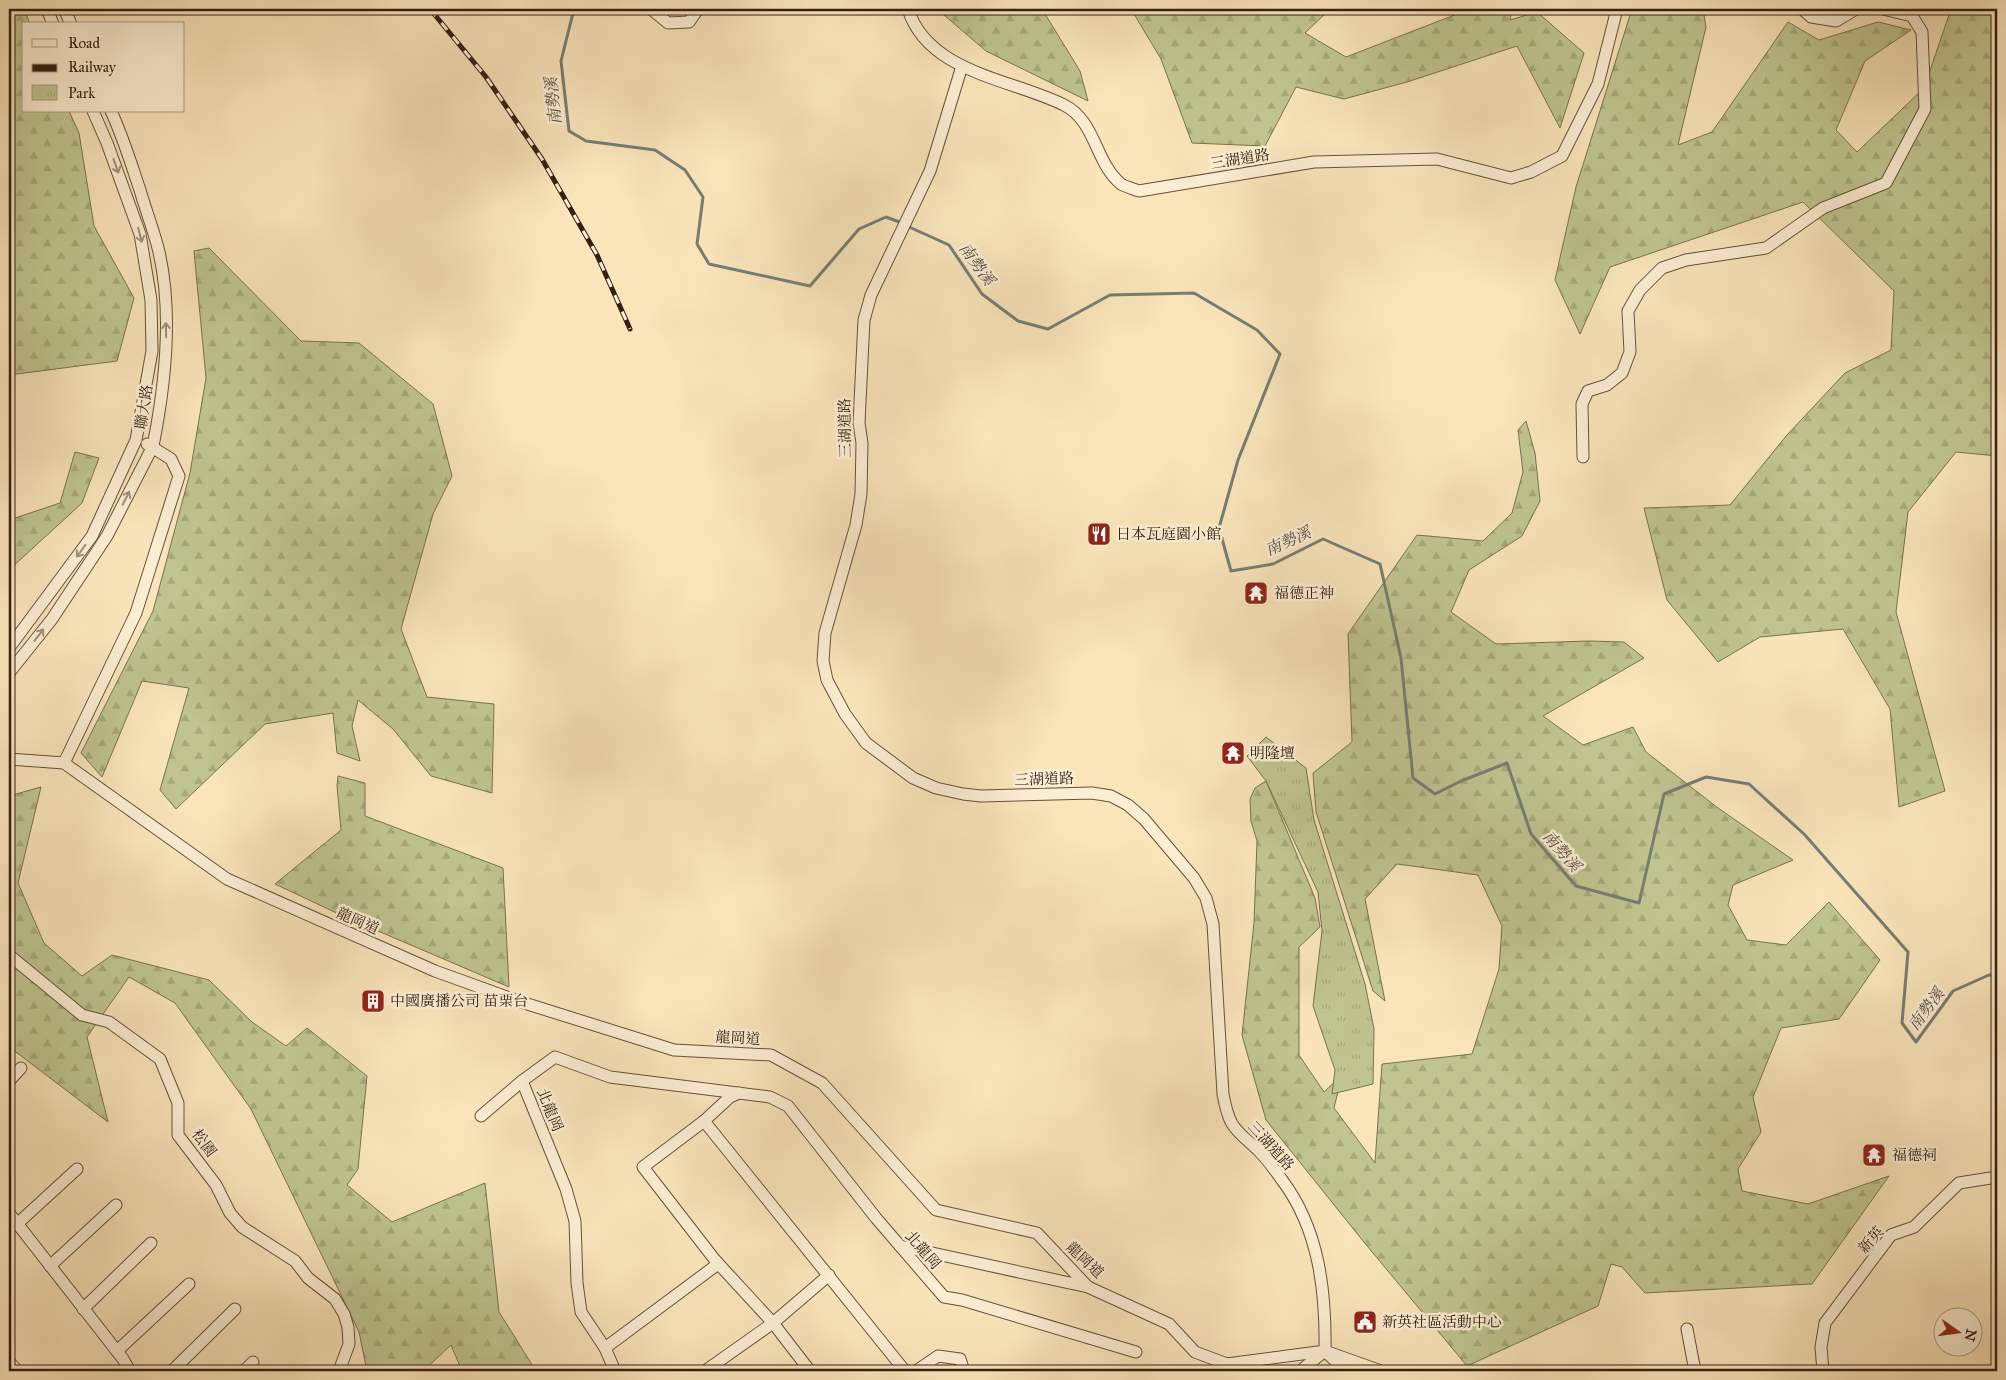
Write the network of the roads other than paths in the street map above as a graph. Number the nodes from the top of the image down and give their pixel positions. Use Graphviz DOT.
graph roads {
  1 [pos="47,9"];
  2 [pos="64,9"];
  3 [pos="651,9"];
  4 [pos="698,9"];
  5 [pos="908,9"];
  6 [pos="1617,9"];
  7 [pos="1802,9"];
  8 [pos="1856,9"];
  9 [pos="1883,9"];
  10 [pos="53,22"];
  11 [pos="70,22"];
  12 [pos="962,66"];
  13 [pos="93,112"];
  14 [pos="111,112"];
  15 [pos="124,138"];
  16 [pos="107,143"];
  17 [pos="136,440"];
  18 [pos="152,446"];
  19 [pos="1583,457"];
  20 [pos="9,648"];
  21 [pos="9,673"];
  22 [pos="9,759"];
  23 [pos="64,763"];
  24 [pos="9,954"];
  25 [pos="21,1068"];
  26 [pos="9,1081"];
  27 [pos="522,1081"];
  28 [pos="739,1093"];
  29 [pos="481,1116"];
  30 [pos="704,1121"];
  31 [pos="77,1169"];
  32 [pos="1997,1177"];
  33 [pos="116,1205"];
  34 [pos="9,1213"];
  35 [pos="17,1224"];
  36 [pos="151,1243"];
  37 [pos="900,1246"];
  38 [pos="718,1264"];
  39 [pos="50,1266"];
  40 [pos="829,1275"];
  41 [pos="189,1284"];
  42 [pos="1088,1287"];
  43 [pos="83,1309"];
  44 [pos="235,1309"];
  45 [pos="773,1323"];
  46 [pos="1687,1329"];
  47 [pos="605,1348"];
  48 [pos="117,1351"];
  49 [pos="1325,1351"];
  50 [pos="1136,1352"];
  51 [pos="9,1362"];
  52 [pos="253,1362"];
  53 [pos="18,1371"];
  54 [pos="130,1371"];
  55 [pos="172,1371"];
  56 [pos="244,1371"];
  57 [pos="339,1371"];
  58 [pos="616,1371"];
  59 [pos="705,1371"];
  60 [pos="810,1371"];
  61 [pos="905,1371"];
  62 [pos="916,1371"];
  63 [pos="964,1371"];
  64 [pos="1300,1371"];
  65 [pos="1346,1371"];
  66 [pos="1381,1371"];
  67 [pos="1695,1371"];
  68 [pos="1823,1371"];
  1 -- 10 [label="street"];
  2 -- 11 [label="street"];
  3 -- 4 [label="street"];
  5 -- 12 [label="street, 三湖道路"];
  6 -- 12 [label="street, 三湖道路"];
  7 -- 8 [label="street"];
  9 -- 19 [label="street"];
  12 -- 49 [label="street, 三湖道路"];
  13 -- 16 [label="street, 聯大路"];
  14 -- 15 [label="street, 聯大路"];
  15 -- 16 [label="street"];
  18 -- 15 [label="street, 聯大路, one-way"];
  16 -- 17 [label="street, 聯大路, one-way"];
  17 -- 18 [label="street"];
  17 -- 20 [label="street, 聯大路, one-way"];
  21 -- 18 [label="street, 聯大路, one-way"];
  18 -- 23 [label="street"];
  22 -- 23 [label="street"];
  23 -- 42 [label="street, 龍岡道"];
  24 -- 57 [label="street, 松園"];
  25 -- 26 [label="street"];
  27 -- 28 [label="street, 北龍岡"];
  27 -- 29 [label="street, 北龍岡"];
  27 -- 47 [label="street, 北龍岡"];
  28 -- 30 [label="street"];
  28 -- 37 [label="street, 北龍岡"];
  30 -- 38 [label="street"];
  30 -- 40 [label="street"];
  31 -- 35 [label="street"];
  32 -- 68 [label="street, 新英"];
  33 -- 39 [label="street"];
  34 -- 35 [label="street"];
  35 -- 39 [label="street"];
  36 -- 43 [label="street"];
  37 -- 42 [label="street"];
  37 -- 50 [label="street, 北龍岡"];
  38 -- 45 [label="street"];
  38 -- 47 [label="street"];
  39 -- 43 [label="street"];
  40 -- 45 [label="street"];
  40 -- 61 [label="street"];
  41 -- 48 [label="street"];
  42 -- 49 [label="street, 龍岡道"];
  43 -- 48 [label="street"];
  44 -- 55 [label="street"];
  45 -- 59 [label="street"];
  45 -- 60 [label="street"];
  46 -- 67 [label="street"];
  47 -- 58 [label="street, 北龍岡"];
  48 -- 54 [label="street"];
  49 -- 64 [label="street"];
  49 -- 65 [label="street"];
  49 -- 66 [label="street, 龍岡道"];
  51 -- 53 [label="street"];
  52 -- 56 [label="street"];
  62 -- 63 [label="street"];
}
